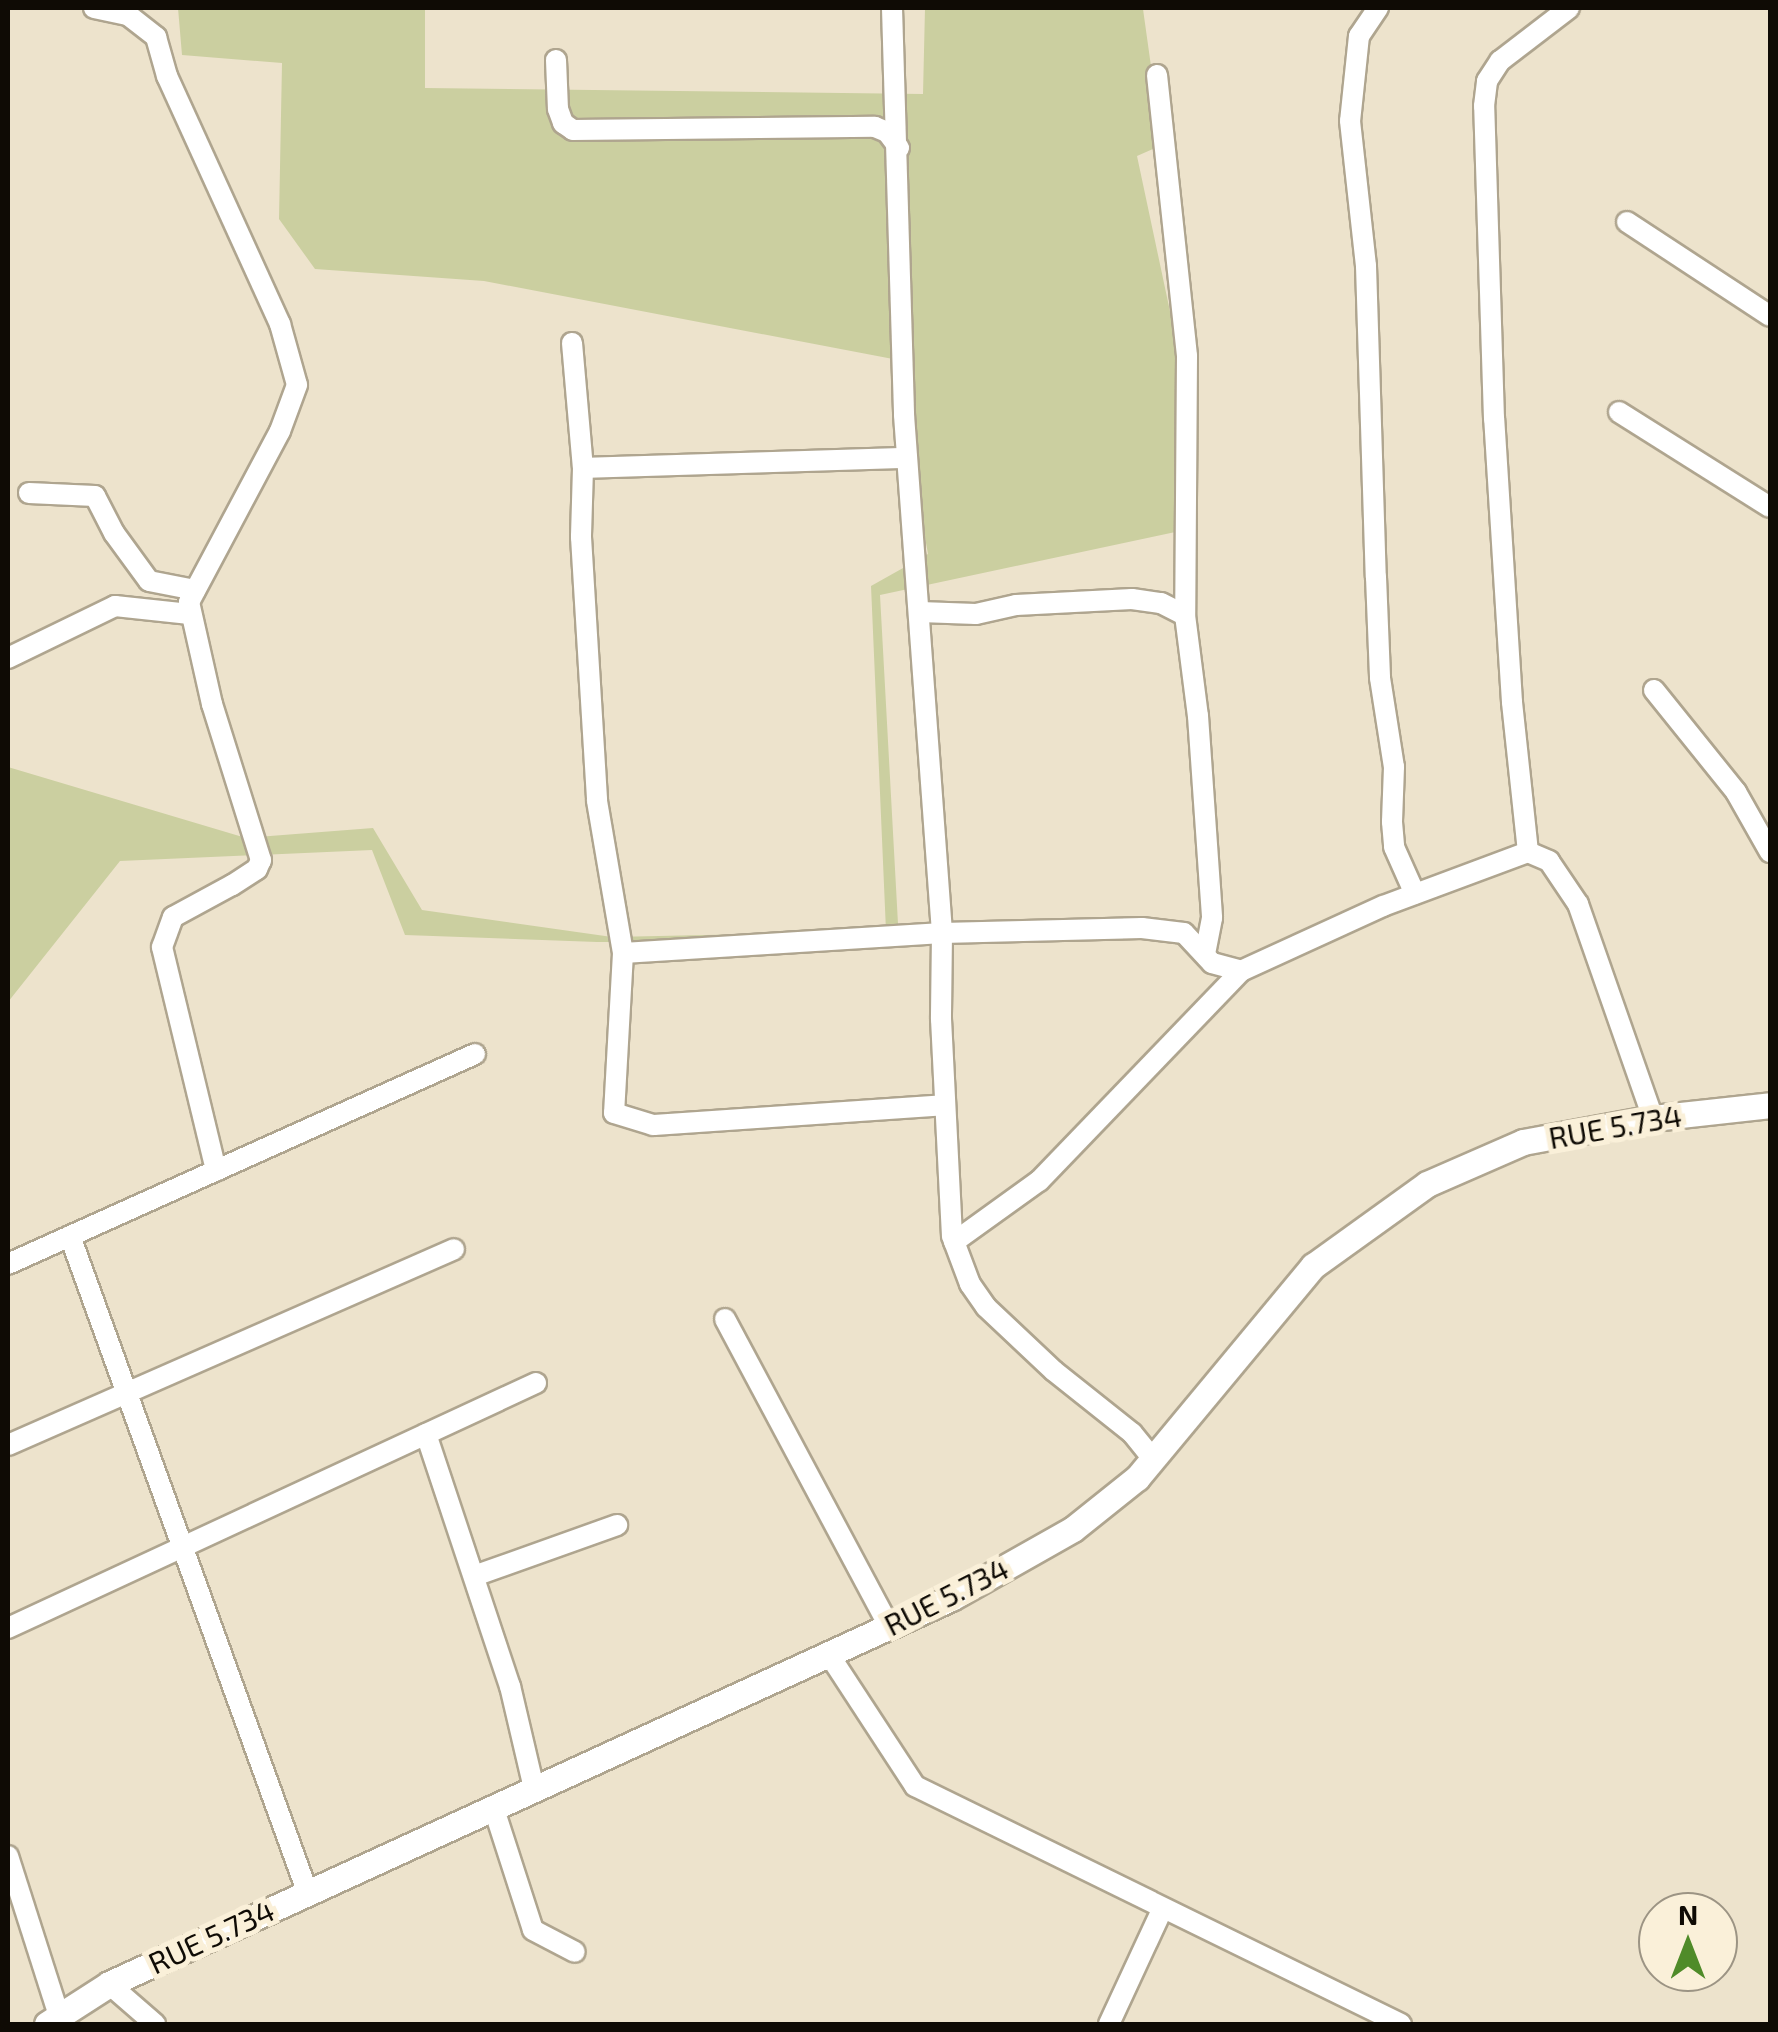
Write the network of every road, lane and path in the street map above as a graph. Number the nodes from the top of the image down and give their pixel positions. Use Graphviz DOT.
graph roads {
  1 [pos="94,8"];
  2 [pos="892,8"];
  3 [pos="1378,8"];
  4 [pos="1569,8"];
  5 [pos="556,60"];
  6 [pos="1157,75"];
  7 [pos="900,148"];
  8 [pos="1627,222"];
  9 [pos="1770,316"];
  10 [pos="572,342"];
  11 [pos="1618,412"];
  12 [pos="907,458"];
  13 [pos="583,468"];
  14 [pos="29,493"];
  15 [pos="1770,507"];
  16 [pos="195,590"];
  17 [pos="920,612"];
  18 [pos="190,614"];
  19 [pos="1185,614"];
  20 [pos="8,658"];
  21 [pos="1654,690"];
  22 [pos="1528,852"];
  23 [pos="1770,852"];
  24 [pos="1415,894"];
  25 [pos="942,933"];
  26 [pos="1205,953"];
  27 [pos="622,954"];
  28 [pos="1241,970"];
  29 [pos="475,1054"];
  30 [pos="944,1105"];
  31 [pos="1770,1105"];
  32 [pos="1653,1118"];
  33 [pos="216,1171"];
  34 [pos="70,1236"];
  35 [pos="954,1242"];
  36 [pos="454,1249"];
  37 [pos="8,1264"];
  38 [pos="725,1319"];
  39 [pos="536,1383"];
  40 [pos="129,1392"];
  41 [pos="426,1434"];
  42 [pos="8,1445"];
  43 [pos="1153,1459"];
  44 [pos="616,1525"];
  45 [pos="184,1546"];
  46 [pos="474,1576"];
  47 [pos="889,1626"];
  48 [pos="8,1628"];
  49 [pos="828,1654"];
  50 [pos="534,1788"];
  51 [pos="493,1806"];
  52 [pos="8,1856"];
  53 [pos="307,1891"];
  54 [pos="1162,1910"];
  55 [pos="575,1952"];
  56 [pos="109,1984"];
  57 [pos="53,2020"];
  58 [pos="156,2024"];
  59 [pos="1108,2024"];
  60 [pos="1400,2024"];
  1 -- 16 [label="street"];
  2 -- 7 [label="street"];
  3 -- 24 [label="street"];
  4 -- 22 [label="street"];
  5 -- 7 [label="street"];
  6 -- 19 [label="street"];
  7 -- 12 [label="street"];
  8 -- 9 [label="street"];
  10 -- 13 [label="street"];
  11 -- 15 [label="street"];
  12 -- 13 [label="street"];
  12 -- 17 [label="street"];
  13 -- 27 [label="street"];
  14 -- 16 [label="street"];
  16 -- 18 [label="street"];
  17 -- 19 [label="street"];
  17 -- 25 [label="street"];
  18 -- 20 [label="street"];
  18 -- 33 [label="street"];
  19 -- 26 [label="street"];
  21 -- 23 [label="street"];
  22 -- 24 [label="street"];
  22 -- 32 [label="street"];
  24 -- 28 [label="street"];
  25 -- 26 [label="street"];
  25 -- 27 [label="street"];
  25 -- 30 [label="street"];
  26 -- 28 [label="street"];
  27 -- 30 [label="street"];
  28 -- 35 [label="street"];
  29 -- 33 [label="street"];
  30 -- 35 [label="street"];
  31 -- 32 [label="street, RUE 5.734"];
  32 -- 43 [label="street, RUE 5.734"];
  33 -- 34 [label="street"];
  34 -- 37 [label="street"];
  34 -- 40 [label="street"];
  35 -- 43 [label="street"];
  36 -- 40 [label="street"];
  38 -- 47 [label="street"];
  39 -- 41 [label="street"];
  40 -- 42 [label="street"];
  40 -- 45 [label="street"];
  41 -- 45 [label="street"];
  41 -- 46 [label="street"];
  43 -- 47 [label="street, RUE 5.734"];
  44 -- 46 [label="street"];
  45 -- 48 [label="street"];
  45 -- 53 [label="street"];
  46 -- 50 [label="street"];
  47 -- 49 [label="street, RUE 5.734"];
  49 -- 50 [label="street, RUE 5.734"];
  49 -- 54 [label="street"];
  50 -- 51 [label="street, RUE 5.734"];
  51 -- 53 [label="street, RUE 5.734"];
  51 -- 55 [label="street"];
  52 -- 57 [label="street"];
  53 -- 56 [label="street, RUE 5.734"];
  54 -- 59 [label="street"];
  54 -- 60 [label="street"];
  56 -- 57 [label="street, RUE 5.734"];
  56 -- 58 [label="street"];
}
